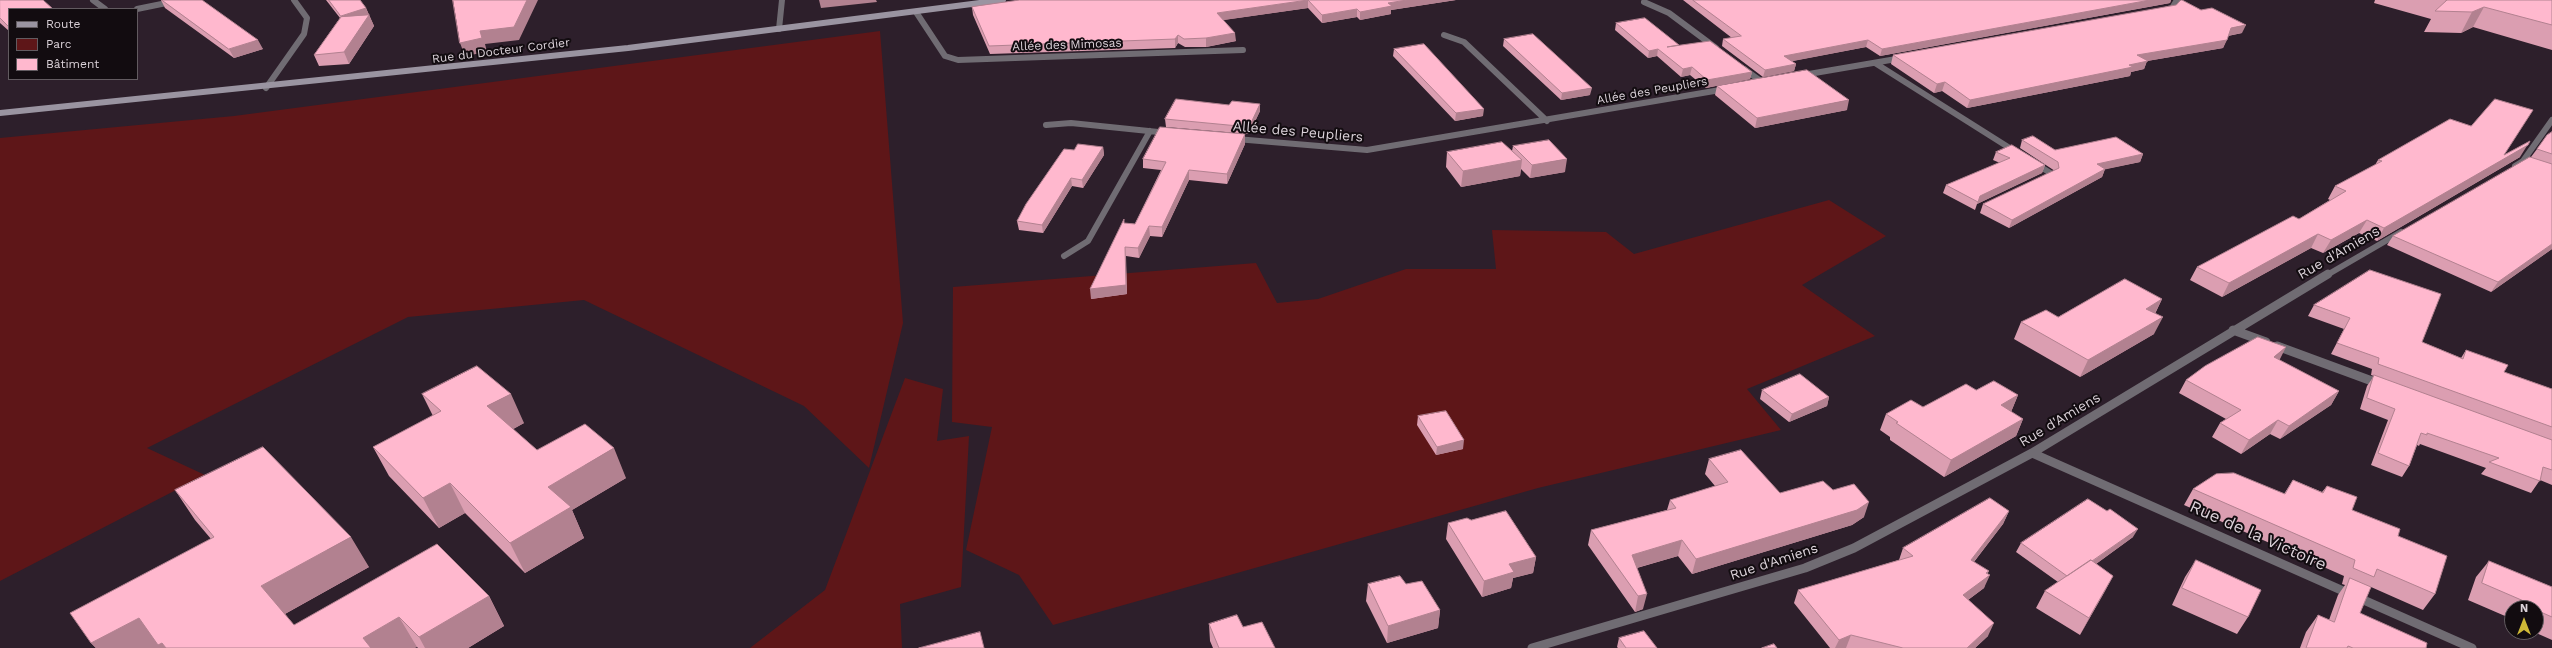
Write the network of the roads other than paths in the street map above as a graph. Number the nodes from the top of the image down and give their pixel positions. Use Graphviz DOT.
graph roads {
  1 [pos="93,0"];
  2 [pos="181,0"];
  3 [pos="294,0"];
  4 [pos="782,0"];
  5 [pos="1003,0"];
  6 [pos="2177,0"];
  7 [pos="1644,2"];
  8 [pos="104,8"];
  9 [pos="138,9"];
  10 [pos="2157,11"];
  11 [pos="916,12"];
  12 [pos="779,29"];
  13 [pos="1444,35"];
  14 [pos="1243,50"];
  15 [pos="1725,55"];
  16 [pos="1906,57"];
  17 [pos="1875,63"];
  18 [pos="1738,64"];
  19 [pos="1792,77"];
  20 [pos="1770,81"];
  21 [pos="1762,82"];
  22 [pos="1754,84"];
  23 [pos="266,88"];
  24 [pos="1731,88"];
  25 [pos="0,113"];
  26 [pos="2552,120"];
  27 [pos="1547,121"];
  28 [pos="1046,125"];
  29 [pos="1150,131"];
  30 [pos="1174,133"];
  31 [pos="1229,138"];
  32 [pos="2026,158"];
  33 [pos="2032,162"];
  34 [pos="2509,169"];
  35 [pos="2038,181"];
  36 [pos="2412,226"];
  37 [pos="1064,256"];
  38 [pos="2233,330"];
  39 [pos="2389,388"];
  40 [pos="2032,453"];
  41 [pos="1532,648"];
  42 [pos="2472,648"];
  1 -- 8 [label="street"];
  2 -- 9 [label="street"];
  3 -- 23 [label="street"];
  4 -- 12 [label="street"];
  5 -- 11 [label="street, Rue du Docteur Cordier"];
  6 -- 10 [label="street"];
  7 -- 15 [label="street"];
  11 -- 12 [label="street, Rue du Docteur Cordier"];
  11 -- 14 [label="street, Allée des Mimosas"];
  12 -- 23 [label="street, Rue du Docteur Cordier"];
  13 -- 27 [label="street"];
  16 -- 17 [label="street"];
  17 -- 19 [label="street"];
  17 -- 32 [label="street"];
  18 -- 21 [label="street"];
  20 -- 21 [label="street"];
  21 -- 22 [label="street"];
  23 -- 25 [label="street, Rue du Docteur Cordier"];
  24 -- 27 [label="street, Allée des Peupliers"];
  26 -- 34 [label="street"];
  27 -- 31 [label="street, Allée des Peupliers"];
  28 -- 29 [label="street"];
  29 -- 30 [label="street"];
  29 -- 37 [label="street"];
  33 -- 35 [label="street"];
  36 -- 38 [label="street, Rue d'Amiens"];
  38 -- 39 [label="street"];
  38 -- 40 [label="street, Rue d'Amiens"];
  40 -- 41 [label="street, Rue d'Amiens"];
  40 -- 42 [label="street, Rue de la Victoire"];
}
